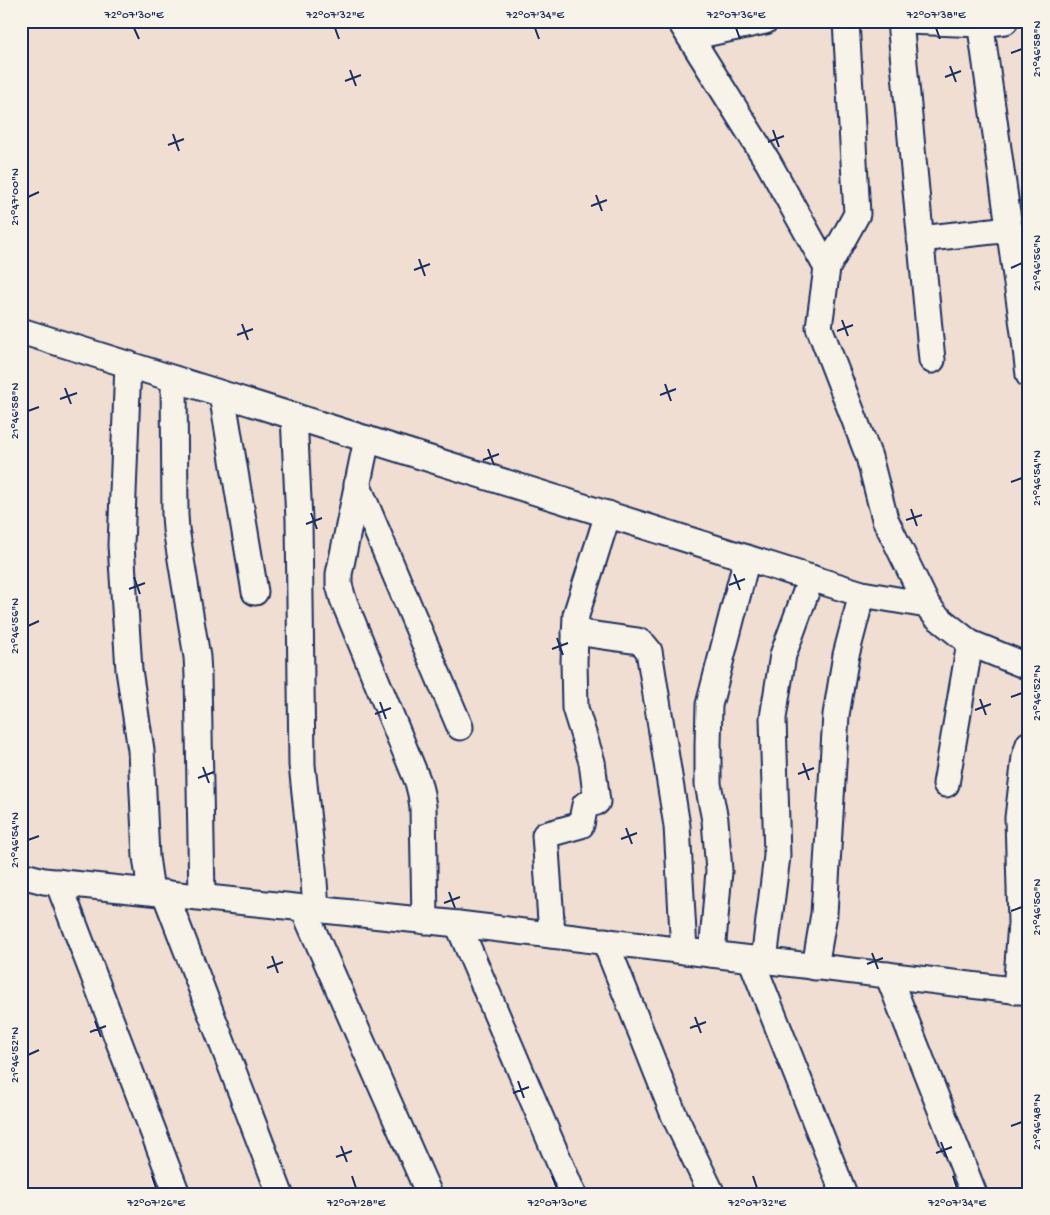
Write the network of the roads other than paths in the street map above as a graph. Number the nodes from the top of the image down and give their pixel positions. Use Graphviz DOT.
graph roads {
  1 [pos="765,21"];
  2 [pos="846,21"];
  3 [pos="900,21"];
  4 [pos="907,21"];
  5 [pos="1005,21"];
  6 [pos="981,23"];
  7 [pos="685,29"];
  8 [pos="1010,229"];
  9 [pos="920,239"];
  10 [pos="828,268"];
  11 [pos="21,331"];
  12 [pos="932,360"];
  13 [pos="128,364"];
  14 [pos="1029,375"];
  15 [pos="174,379"];
  16 [pos="222,394"];
  17 [pos="294,416"];
  18 [pos="367,439"];
  19 [pos="357,484"];
  20 [pos="608,514"];
  21 [pos="747,558"];
  22 [pos="811,578"];
  23 [pos="255,592"];
  24 [pos="862,594"];
  25 [pos="927,605"];
  26 [pos="575,632"];
  27 [pos="970,644"];
  28 [pos="1029,666"];
  29 [pos="460,727"];
  30 [pos="1029,744"];
  31 [pos="946,784"];
  32 [pos="21,875"];
  33 [pos="58,882"];
  34 [pos="158,892"];
  35 [pos="202,897"];
  36 [pos="310,909"];
  37 [pos="424,921"];
  38 [pos="458,924"];
  39 [pos="552,935"];
  40 [pos="605,941"];
  41 [pos="684,951"];
  42 [pos="712,954"];
  43 [pos="758,960"];
  44 [pos="815,967"];
  45 [pos="888,976"];
  46 [pos="1022,991"];
  47 [pos="706,1192"];
  48 [pos="177,1194"];
  49 [pos="280,1194"];
  50 [pos="429,1194"];
  51 [pos="573,1194"];
  52 [pos="844,1194"];
  53 [pos="974,1194"];
  1 -- 7 [label="street"];
  2 -- 10 [label="street"];
  3 -- 9 [label="street"];
  4 -- 6 [label="street"];
  5 -- 6 [label="street"];
  6 -- 8 [label="street"];
  7 -- 10 [label="street"];
  8 -- 9 [label="street"];
  8 -- 14 [label="street"];
  9 -- 12 [label="street"];
  10 -- 25 [label="street"];
  11 -- 13 [label="street"];
  13 -- 15 [label="street"];
  13 -- 34 [label="street"];
  15 -- 16 [label="street"];
  15 -- 35 [label="street"];
  16 -- 17 [label="street"];
  16 -- 23 [label="street"];
  17 -- 18 [label="street"];
  17 -- 36 [label="street"];
  18 -- 19 [label="street"];
  18 -- 20 [label="street"];
  19 -- 29 [label="street"];
  19 -- 37 [label="street"];
  20 -- 21 [label="street"];
  20 -- 26 [label="street"];
  21 -- 22 [label="street"];
  21 -- 42 [label="street"];
  22 -- 24 [label="street"];
  22 -- 43 [label="street"];
  24 -- 25 [label="street"];
  24 -- 44 [label="street"];
  25 -- 27 [label="street"];
  26 -- 39 [label="street"];
  26 -- 41 [label="street"];
  27 -- 28 [label="street"];
  27 -- 31 [label="street"];
  30 -- 46 [label="street"];
  32 -- 33 [label="street"];
  33 -- 34 [label="street"];
  33 -- 48 [label="street"];
  34 -- 35 [label="street"];
  34 -- 49 [label="street"];
  35 -- 36 [label="street"];
  36 -- 37 [label="street"];
  36 -- 50 [label="street"];
  37 -- 38 [label="street"];
  38 -- 39 [label="street"];
  38 -- 51 [label="street"];
  39 -- 40 [label="street"];
  40 -- 41 [label="street"];
  40 -- 47 [label="street"];
  41 -- 42 [label="street"];
  42 -- 43 [label="street"];
  43 -- 44 [label="street"];
  43 -- 52 [label="street"];
  44 -- 45 [label="street"];
  45 -- 46 [label="street"];
  45 -- 53 [label="street"];
}
